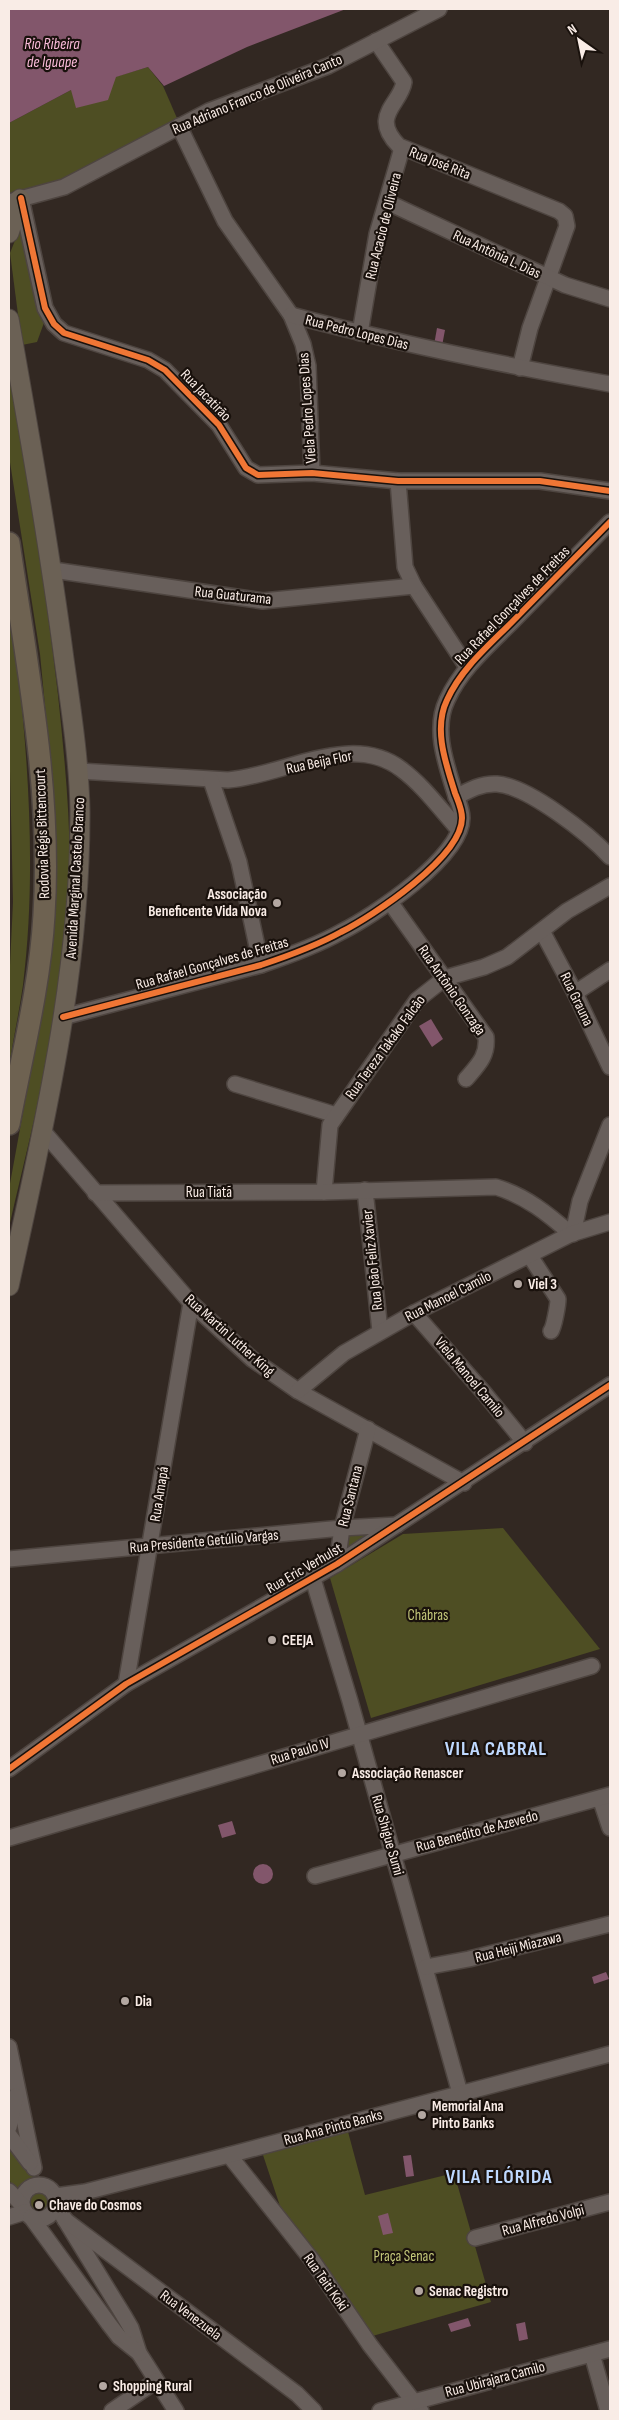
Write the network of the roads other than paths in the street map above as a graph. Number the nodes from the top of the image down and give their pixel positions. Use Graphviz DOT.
graph roads {
  1 [pos="439,9"];
  2 [pos="376,41"];
  3 [pos="179,126"];
  4 [pos="402,148"];
  5 [pos="17,200"];
  6 [pos="387,202"];
  7 [pos="9,233"];
  8 [pos="548,277"];
  9 [pos="610,299"];
  10 [pos="291,315"];
  11 [pos="9,319"];
  12 [pos="360,334"];
  13 [pos="520,368"];
  14 [pos="610,384"];
  15 [pos="312,473"];
  16 [pos="398,481"];
  17 [pos="610,491"];
  18 [pos="610,522"];
  19 [pos="9,543"];
  20 [pos="53,570"];
  21 [pos="414,586"];
  22 [pos="468,667"];
  23 [pos="79,772"];
  24 [pos="211,780"];
  25 [pos="456,797"];
  26 [pos="459,830"];
  27 [pos="610,857"];
  28 [pos="610,886"];
  29 [pos="390,902"];
  30 [pos="542,931"];
  31 [pos="261,965"];
  32 [pos="610,970"];
  33 [pos="445,978"];
  34 [pos="576,993"];
  35 [pos="63,1017"];
  36 [pos="610,1067"];
  37 [pos="466,1079"];
  38 [pos="235,1084"];
  39 [pos="336,1115"];
  40 [pos="9,1124"];
  41 [pos="610,1125"];
  42 [pos="42,1130"];
  43 [pos="365,1190"];
  44 [pos="324,1192"];
  45 [pos="95,1193"];
  46 [pos="610,1222"];
  47 [pos="572,1234"];
  48 [pos="530,1256"];
  49 [pos="9,1286"];
  50 [pos="191,1303"];
  51 [pos="414,1313"];
  52 [pos="380,1331"];
  53 [pos="551,1331"];
  54 [pos="610,1385"];
  55 [pos="298,1391"];
  56 [pos="368,1429"];
  57 [pos="525,1443"];
  58 [pos="464,1483"];
  59 [pos="399,1525"];
  60 [pos="342,1528"];
  61 [pos="151,1546"];
  62 [pos="9,1558"];
  63 [pos="337,1564"];
  64 [pos="313,1579"];
  65 [pos="592,1666"];
  66 [pos="126,1684"];
  67 [pos="359,1733"];
  68 [pos="9,1769"];
  69 [pos="605,1796"];
  70 [pos="610,1828"];
  71 [pos="9,1838"];
  72 [pos="393,1853"];
  73 [pos="315,1876"];
  74 [pos="610,1924"];
  75 [pos="426,1967"];
  76 [pos="9,2047"];
  77 [pos="610,2054"];
  78 [pos="460,2093"];
  79 [pos="14,2098"];
  80 [pos="9,2126"];
  81 [pos="9,2136"];
  82 [pos="229,2155"];
  83 [pos="34,2168"];
  84 [pos="9,2191"];
  85 [pos="52,2196"];
  86 [pos="610,2202"];
  87 [pos="26,2212"];
  88 [pos="9,2217"];
  89 [pos="66,2220"];
  90 [pos="475,2238"];
  91 [pos="610,2349"];
  92 [pos="138,2353"];
  93 [pos="592,2354"];
  94 [pos="156,2380"];
  95 [pos="417,2406"];
  96 [pos="112,2411"];
  97 [pos="176,2411"];
  98 [pos="314,2411"];
  99 [pos="380,2411"];
  100 [pos="608,2411"];
  1 -- 2 [label="street, Rua Adriano Franco de Oliveira Canto"];
  2 -- 3 [label="street, Rua Adriano Franco de Oliveira Canto"];
  2 -- 4 [label="street, Rua José Rita"];
  3 -- 5 [label="street, Rua Adriano Franco de Oliveira Canto"];
  3 -- 10 [label="street, Rua Pedro Lopes Dias"];
  4 -- 6 [label="street, Rua Acacio de Oliveira"];
  4 -- 8 [label="street, Rua José Rita"];
  5 -- 7 [label="main road"];
  5 -- 15 [label="street, Rua Jacatirão"];
  6 -- 8 [label="street, Rua Antônia L. Dias"];
  6 -- 12 [label="street, Rua Acacio de Oliveira"];
  8 -- 9 [label="street, Rua Antônia L. Dias"];
  8 -- 13 [label="street"];
  10 -- 12 [label="street, Rua Pedro Lopes Dias"];
  10 -- 15 [label="street, Viela Pedro Lopes Dias"];
  11 -- 20 [label="main road, Avenida Marginal Castelo Branco"];
  12 -- 13 [label="street, Rua Pedro Lopes Dias"];
  13 -- 14 [label="street, Rua Pedro Lopes Dias"];
  15 -- 16 [label="street, Rua Jacatirão"];
  16 -- 17 [label="street, Rua Jacatirão"];
  16 -- 21 [label="street"];
  18 -- 22 [label="street, Rua Rafael Gonçalves de Freitas"];
  19 -- 40 [label="highway, Rodovia Régis Bittencourt"];
  20 -- 21 [label="street, Rua Guaturama"];
  20 -- 23 [label="main road, Avenida Marginal Castelo Branco"];
  21 -- 22 [label="street"];
  22 -- 25 [label="street, Rua Rafael Gonçalves de Freitas"];
  23 -- 24 [label="street, Rua Beija Flor"];
  23 -- 35 [label="main road, Avenida Marginal Castelo Branco"];
  24 -- 26 [label="street, Rua Beija Flor"];
  24 -- 31 [label="street"];
  25 -- 26 [label="street, Rua Rafael Gonçalves de Freitas"];
  25 -- 27 [label="street"];
  26 -- 29 [label="street, Rua Rafael Gonçalves de Freitas"];
  28 -- 30 [label="street, Rua Tereza Takako Falcão"];
  29 -- 31 [label="street, Rua Rafael Gonçalves de Freitas"];
  29 -- 33 [label="street, Rua Antônio Gonzaga"];
  30 -- 33 [label="street, Rua Tereza Takako Falcão"];
  30 -- 34 [label="street, Rua Grauna"];
  31 -- 35 [label="street, Rua Rafael Gonçalves de Freitas"];
  32 -- 34 [label="street"];
  33 -- 37 [label="street, Rua Antônio Gonzaga"];
  33 -- 39 [label="street, Rua Tereza Takako Falcão"];
  34 -- 36 [label="street, Rua Grauna"];
  35 -- 42 [label="main road, Avenida Marginal Castelo Branco"];
  38 -- 39 [label="street"];
  39 -- 44 [label="street, Rua Tereza Takako Falcão"];
  41 -- 47 [label="street"];
  42 -- 45 [label="street, Rua Martin Luther King"];
  42 -- 49 [label="main road, Avenida Marginal Castelo Branco"];
  43 -- 44 [label="street, Rua Tiatã"];
  43 -- 47 [label="street"];
  43 -- 52 [label="street, Rua João Feliz Xavier"];
  44 -- 45 [label="street, Rua Tiatã"];
  45 -- 50 [label="street, Rua Martin Luther King"];
  46 -- 47 [label="street, Rua Manoel Camilo"];
  47 -- 48 [label="street, Rua Manoel Camilo"];
  48 -- 51 [label="street, Rua Manoel Camilo"];
  48 -- 53 [label="street"];
  50 -- 55 [label="street, Rua Martin Luther King"];
  50 -- 61 [label="street, Rua Amapá"];
  51 -- 52 [label="street, Rua Manoel Camilo"];
  51 -- 57 [label="street, Viela Manoel Camilo"];
  52 -- 55 [label="street, Rua Manoel Camilo"];
  54 -- 57 [label="street, Rua Eric Verhulst"];
  55 -- 56 [label="street, Rua Martin Luther King"];
  56 -- 58 [label="street, Rua Martin Luther King"];
  56 -- 60 [label="street, Rua Santana"];
  57 -- 58 [label="street, Rua Eric Verhulst"];
  58 -- 59 [label="street, Rua Eric Verhulst"];
  59 -- 60 [label="street, Rua Presidente Getúlio Vargas"];
  59 -- 63 [label="street, Rua Eric Verhulst"];
  60 -- 61 [label="street, Rua Presidente Getúlio Vargas"];
  60 -- 63 [label="street, Rua Santana"];
  61 -- 62 [label="street, Rua Presidente Getúlio Vargas"];
  61 -- 66 [label="street, Rua Amapá"];
  63 -- 64 [label="street, Rua Eric Verhulst"];
  64 -- 66 [label="street, Rua Eric Verhulst"];
  64 -- 67 [label="street, Rua Shigue Sumi"];
  65 -- 67 [label="street, Rua Paulo IV"];
  66 -- 68 [label="street, Rua Eric Verhulst"];
  67 -- 71 [label="street, Rua Paulo IV"];
  67 -- 72 [label="street, Rua Shigue Sumi"];
  69 -- 70 [label="street"];
  69 -- 72 [label="street, Rua Benedito de Azevedo"];
  72 -- 73 [label="street, Rua Benedito de Azevedo"];
  72 -- 75 [label="street, Rua Shigue Sumi"];
  74 -- 75 [label="street, Rua Heiji Miazawa"];
  75 -- 78 [label="street, Rua Shigue Sumi"];
  76 -- 79 [label="street"];
  77 -- 78 [label="street, Rua Ana Pinto Banks"];
  78 -- 82 [label="street, Rua Ana Pinto Banks"];
  79 -- 80 [label="street"];
  79 -- 83 [label="street"];
  81 -- 83 [label="street"];
  82 -- 85 [label="street, Rua Ana Pinto Banks"];
  82 -- 95 [label="street, Rua Teiti Koki"];
  83 -- 85 [label="street"];
  84 -- 87 [label="street"];
  85 -- 87 [label="street"];
  85 -- 87 [label="street"];
  85 -- 89 [label="street"];
  86 -- 90 [label="street, Rua Alfredo Volpi"];
  87 -- 88 [label="street"];
  87 -- 92 [label="street"];
  89 -- 92 [label="street"];
  89 -- 98 [label="street, Rua Venezuela"];
  91 -- 93 [label="street, Rua Ubirajara Camilo"];
  92 -- 94 [label="street"];
  93 -- 95 [label="street, Rua Ubirajara Camilo"];
  93 -- 100 [label="street"];
  94 -- 96 [label="street"];
  94 -- 97 [label="street"];
  95 -- 99 [label="street, Rua Ubirajara Camilo"];
}
